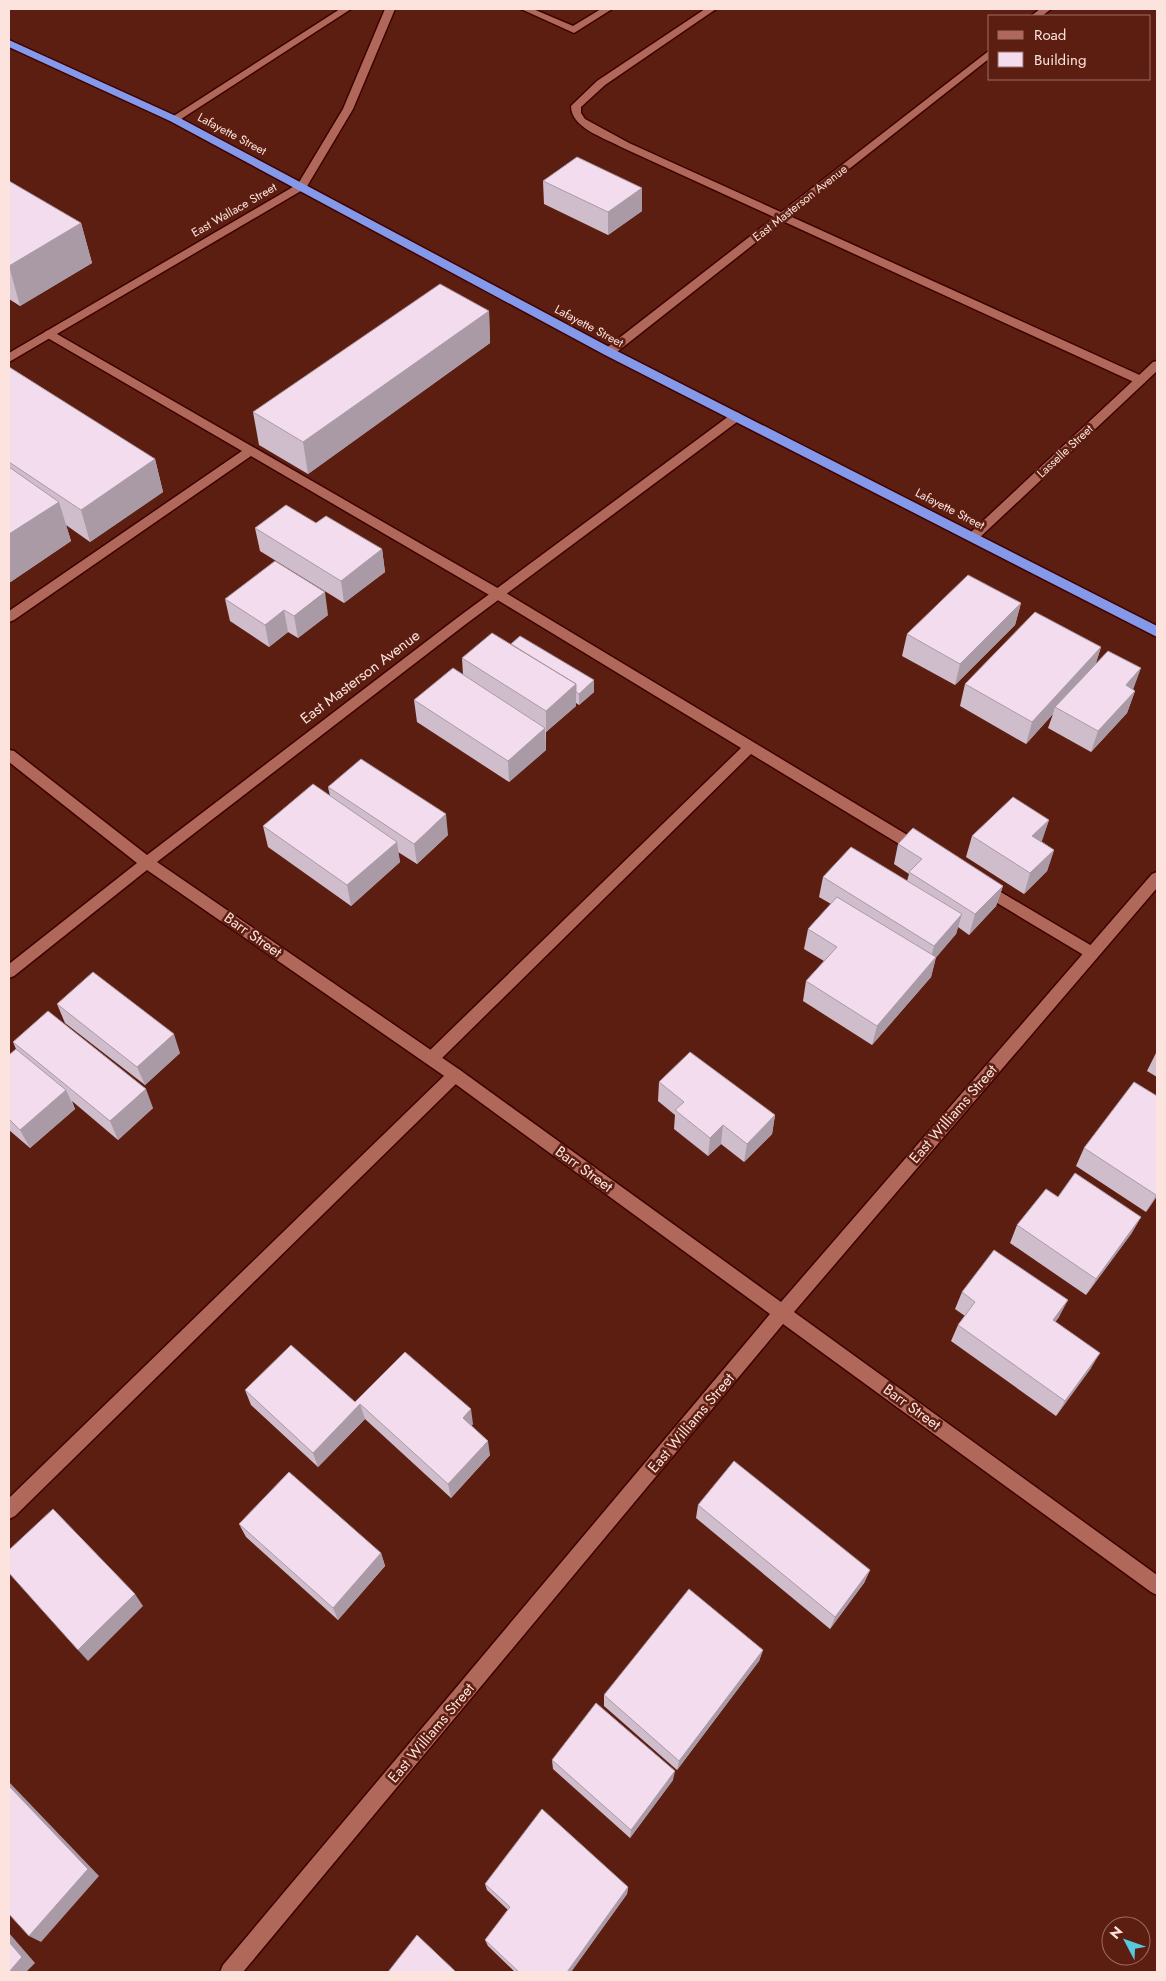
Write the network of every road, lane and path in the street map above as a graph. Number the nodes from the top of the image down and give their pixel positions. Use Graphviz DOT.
graph roads {
  1 [pos="346,9"];
  2 [pos="390,9"];
  3 [pos="526,9"];
  4 [pos="607,9"];
  5 [pos="711,9"];
  6 [pos="9,43"];
  7 [pos="988,55"];
  8 [pos="174,119"];
  9 [pos="302,186"];
  10 [pos="780,218"];
  11 [pos="50,334"];
  12 [pos="609,352"];
  13 [pos="9,358"];
  14 [pos="1157,365"];
  15 [pos="1140,380"];
  16 [pos="737,416"];
  17 [pos="250,451"];
  18 [pos="973,537"];
  19 [pos="496,593"];
  20 [pos="9,617"];
  21 [pos="1157,632"];
  22 [pos="750,747"];
  23 [pos="9,755"];
  24 [pos="929,855"];
  25 [pos="146,862"];
  26 [pos="1157,878"];
  27 [pos="972,881"];
  28 [pos="1092,953"];
  29 [pos="9,972"];
  30 [pos="432,1058"];
  31 [pos="455,1075"];
  32 [pos="782,1313"];
  33 [pos="9,1510"];
  34 [pos="1157,1586"];
  35 [pos="230,1972"];
  1 -- 8 [label="street"];
  2 -- 9 [label="street, East Wallace Street"];
  3 -- 4 [label="street"];
  5 -- 10 [label="street"];
  6 -- 8 [label="highway, Lafayette Street"];
  7 -- 10 [label="street, East Masterson Avenue"];
  8 -- 9 [label="highway, Lafayette Street"];
  9 -- 11 [label="street, East Wallace Street"];
  9 -- 12 [label="highway, Lafayette Street"];
  10 -- 12 [label="street, East Masterson Avenue"];
  10 -- 15 [label="street"];
  11 -- 13 [label="street, East Wallace Street"];
  11 -- 17 [label="street"];
  12 -- 16 [label="highway, Lafayette Street"];
  14 -- 15 [label="street, Lasselle Street"];
  15 -- 18 [label="street, Lasselle Street"];
  16 -- 18 [label="highway, Lafayette Street"];
  16 -- 19 [label="street, East Masterson Avenue"];
  17 -- 19 [label="street"];
  17 -- 20 [label="street"];
  18 -- 21 [label="highway, Lafayette Street"];
  19 -- 22 [label="street"];
  19 -- 25 [label="street, East Masterson Avenue"];
  22 -- 24 [label="street"];
  22 -- 30 [label="street"];
  23 -- 25 [label="street, Barr Street"];
  25 -- 29 [label="street, East Masterson Avenue"];
  25 -- 30 [label="street, Barr Street"];
  26 -- 28 [label="street, East Williams Street"];
  27 -- 28 [label="street"];
  28 -- 32 [label="street, East Williams Street"];
  30 -- 31 [label="street, Barr Street"];
  31 -- 32 [label="street, Barr Street"];
  31 -- 33 [label="street"];
  32 -- 34 [label="street, Barr Street"];
  32 -- 35 [label="street, East Williams Street"];
}
